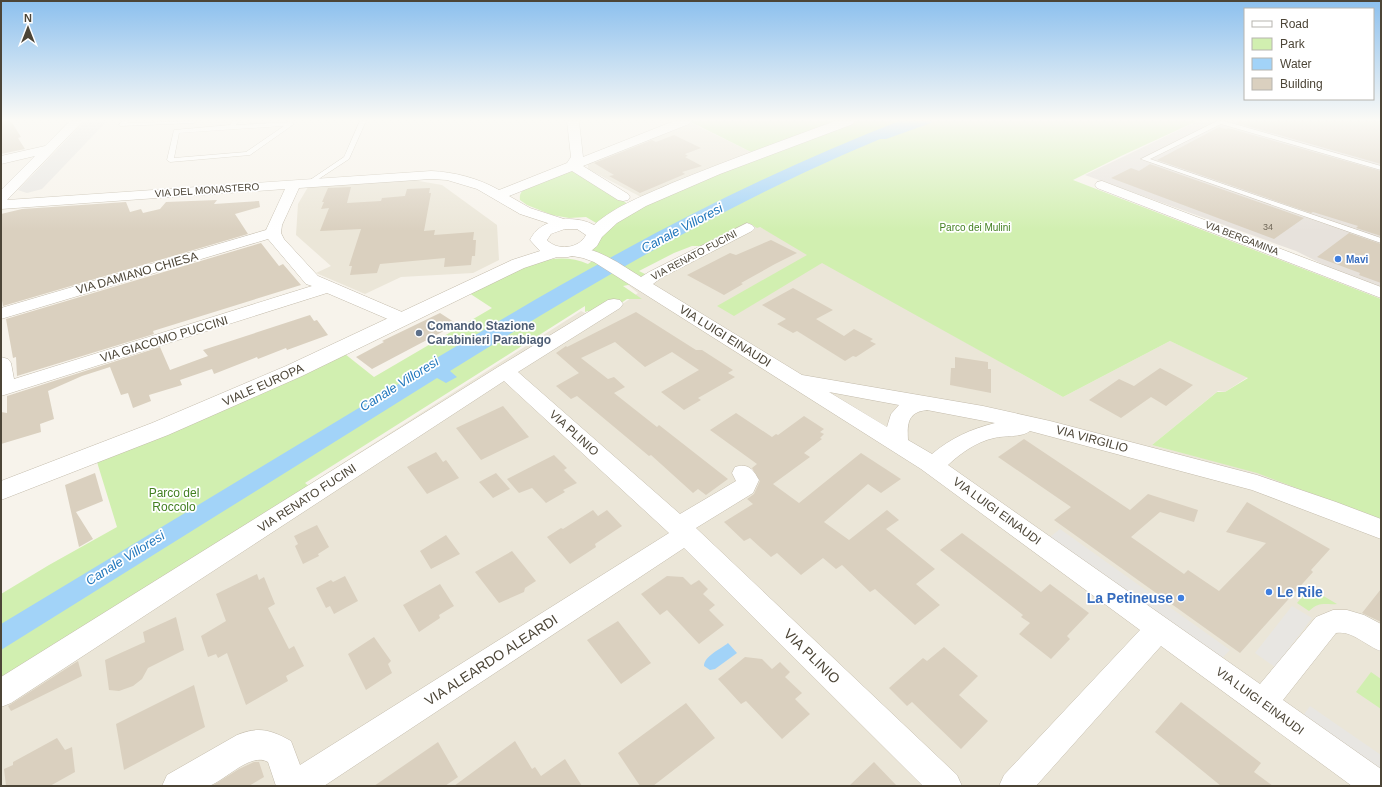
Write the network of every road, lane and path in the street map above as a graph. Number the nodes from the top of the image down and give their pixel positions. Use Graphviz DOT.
graph roads {
  1 [pos="11,158"];
  2 [pos="41,158"];
  3 [pos="170,158"];
  4 [pos="200,158"];
  5 [pos="347,158"];
  6 [pos="576,158"];
  7 [pos="588,158"];
  8 [pos="750,158"];
  9 [pos="1147,158"];
  10 [pos="1345,158"];
  11 [pos="1,160"];
  12 [pos="572,164"];
  13 [pos="1381,168"];
  14 [pos="302,183"];
  15 [pos="1102,185"];
  16 [pos="498,195"];
  17 [pos="623,197"];
  18 [pos="1,198"];
  19 [pos="1,205"];
  20 [pos="525,211"];
  21 [pos="616,216"];
  22 [pos="570,224"];
  23 [pos="747,228"];
  24 [pos="273,233"];
  25 [pos="539,237"];
  26 [pos="594,237"];
  27 [pos="1381,240"];
  28 [pos="563,251"];
  29 [pos="600,258"];
  30 [pos="518,264"];
  31 [pos="638,281"];
  32 [pos="327,287"];
  33 [pos="1381,293"];
  34 [pos="614,304"];
  35 [pos="1,314"];
  36 [pos="403,319"];
  37 [pos="1,363"];
  38 [pos="505,371"];
  39 [pos="794,380"];
  40 [pos="4,389"];
  41 [pos="927,403"];
  42 [pos="948,407"];
  43 [pos="1050,428"];
  44 [pos="897,442"];
  45 [pos="959,444"];
  46 [pos="933,465"];
  47 [pos="743,473"];
  48 [pos="1,491"];
  49 [pos="1381,529"];
  50 [pos="682,531"];
  51 [pos="1160,628"];
  52 [pos="1381,639"];
  53 [pos="1,693"];
  54 [pos="1263,703"];
  55 [pos="178,786"];
  56 [pos="292,786"];
  57 [pos="296,786"];
  58 [pos="946,786"];
  59 [pos="1015,786"];
  60 [pos="1378,786"];
  1 -- 11 [label="street"];
  2 -- 18 [label="street"];
  3 -- 4 [label="lane"];
  5 -- 14 [label="lane"];
  6 -- 12 [label="street"];
  7 -- 12 [label="street"];
  8 -- 21 [label="street, VIALE EUROPA"];
  9 -- 27 [label="lane"];
  10 -- 13 [label="lane"];
  12 -- 16 [label="street"];
  12 -- 17 [label="street"];
  14 -- 16 [label="street, VIA DEL MONASTERO"];
  14 -- 19 [label="street, VIA DEL MONASTERO"];
  14 -- 24 [label="street"];
  15 -- 33 [label="street, VIA BERGAMINA"];
  16 -- 20 [label="street, VIA DEL MONASTERO"];
  20 -- 22 [label="street"];
  20 -- 25 [label="street"];
  21 -- 22 [label="street, VIALE EUROPA"];
  21 -- 26 [label="street, VIALE EUROPA"];
  22 -- 25 [label="street, VIALE EUROPA"];
  22 -- 26 [label="street"];
  23 -- 31 [label="street, VIA RENATO FUCINI"];
  24 -- 32 [label="street"];
  24 -- 35 [label="street, VIA DAMIANO CHIESA"];
  25 -- 28 [label="street"];
  25 -- 30 [label="street, VIALE EUROPA"];
  26 -- 28 [label="street, VIALE EUROPA"];
  26 -- 29 [label="street"];
  28 -- 29 [label="street, VIA LUIGI EINAUDI"];
  28 -- 30 [label="street, VIALE EUROPA"];
  29 -- 31 [label="street, VIA LUIGI EINAUDI"];
  30 -- 36 [label="street, VIALE EUROPA"];
  31 -- 39 [label="street, VIA LUIGI EINAUDI"];
  32 -- 36 [label="street"];
  32 -- 40 [label="street, VIA GIACOMO PUCCINI"];
  34 -- 38 [label="street, VIA RENATO FUCINI"];
  36 -- 48 [label="street, VIALE EUROPA"];
  37 -- 40 [label="street"];
  38 -- 50 [label="street, VIA PLINIO"];
  38 -- 53 [label="street, VIA RENATO FUCINI"];
  39 -- 41 [label="street, VIA VIRGILIO"];
  39 -- 44 [label="street, VIA LUIGI EINAUDI"];
  41 -- 42 [label="street, VIA VIRGILIO"];
  41 -- 44 [label="street"];
  42 -- 43 [label="street, VIA VIRGILIO"];
  42 -- 45 [label="street"];
  43 -- 45 [label="street"];
  43 -- 49 [label="street, VIA VIRGILIO"];
  44 -- 46 [label="street, VIA LUIGI EINAUDI"];
  45 -- 46 [label="street"];
  46 -- 51 [label="street, VIA LUIGI EINAUDI"];
  47 -- 50 [label="street"];
  50 -- 57 [label="street, VIA ALEARDO ALEARDI"];
  50 -- 58 [label="street, VIA PLINIO"];
  51 -- 54 [label="street, VIA LUIGI EINAUDI"];
  51 -- 59 [label="street"];
  52 -- 54 [label="street"];
  54 -- 60 [label="street, VIA LUIGI EINAUDI"];
  55 -- 56 [label="street"];
}
